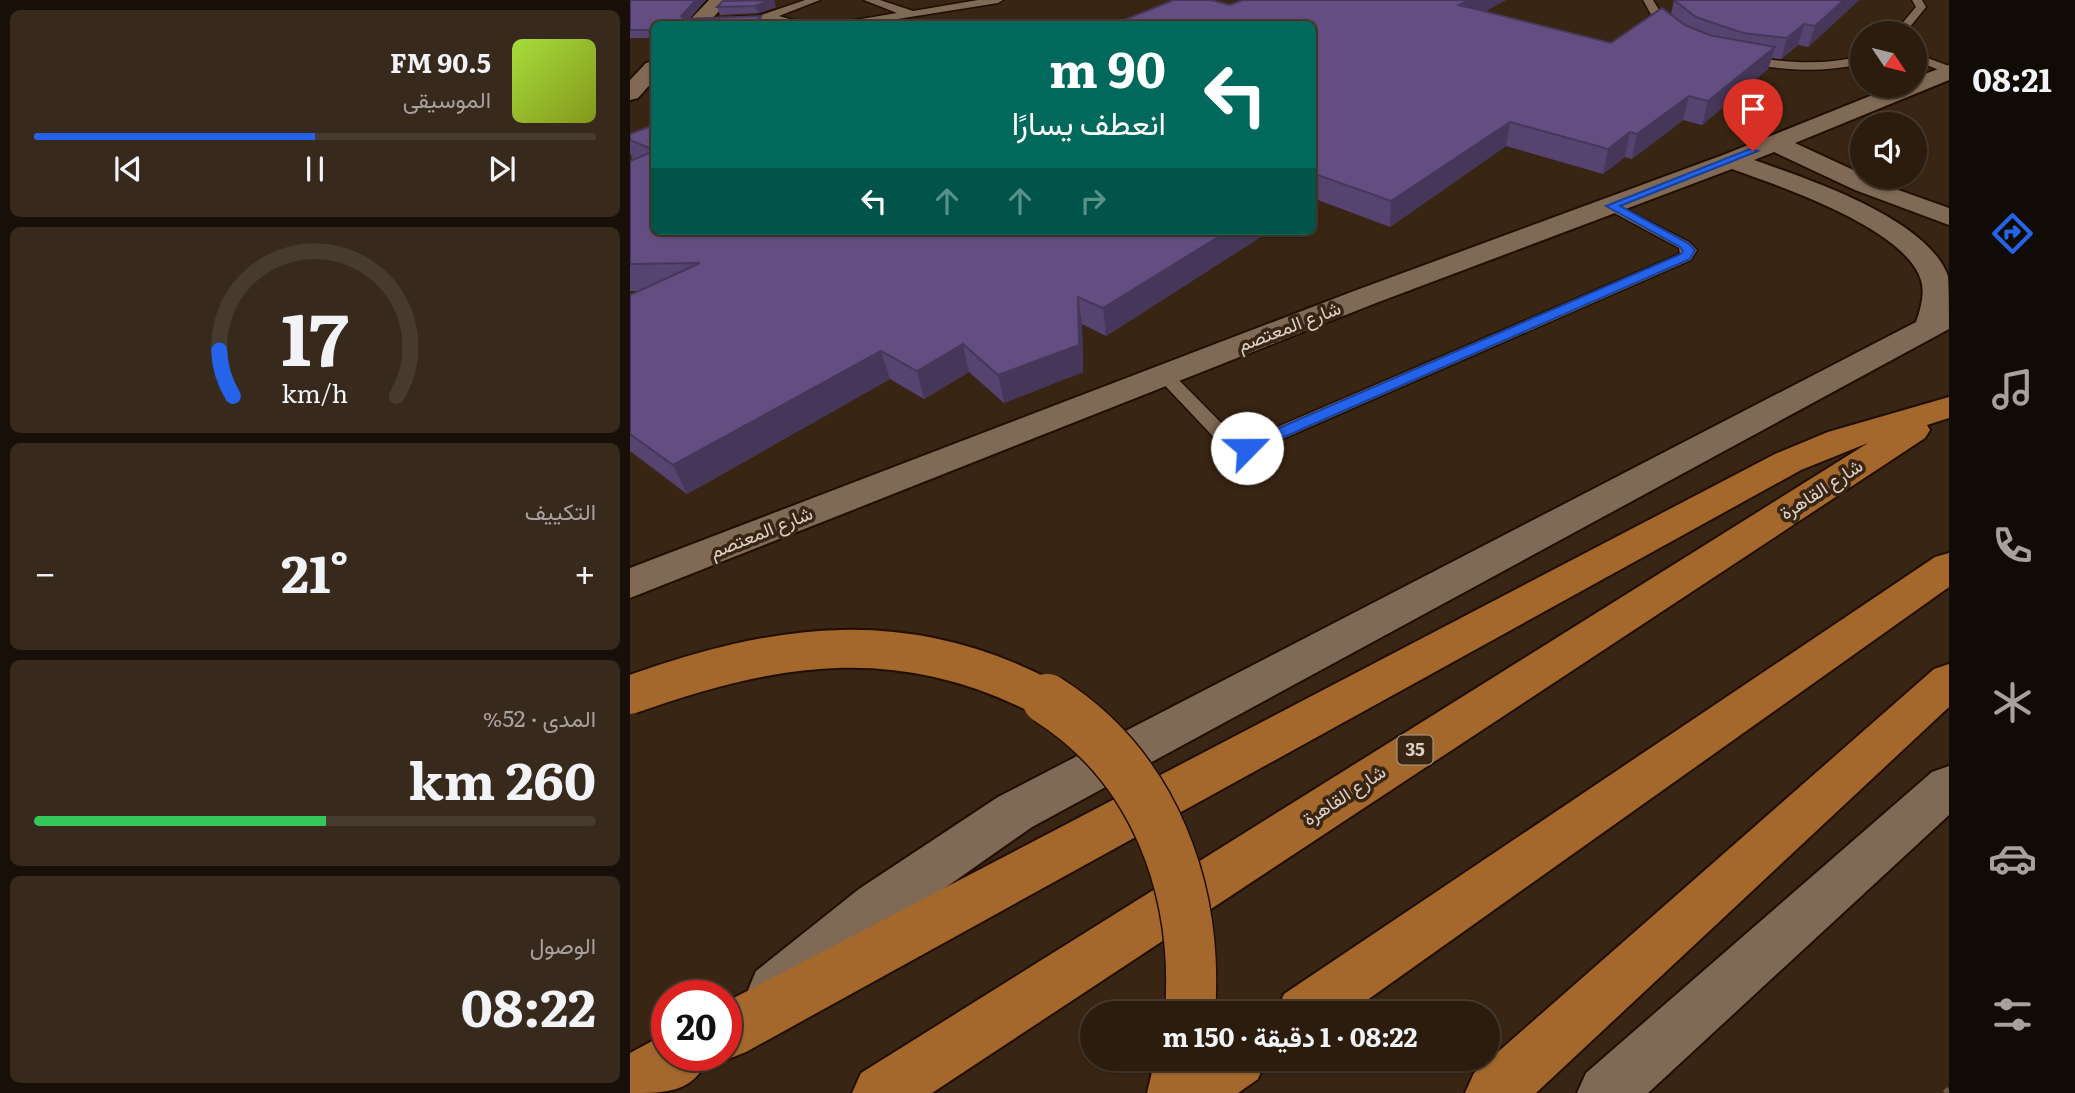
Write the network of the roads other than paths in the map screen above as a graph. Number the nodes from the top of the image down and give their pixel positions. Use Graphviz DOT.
graph roads {
  1 [pos="814,0"];
  2 [pos="869,0"];
  3 [pos="998,0"];
  4 [pos="1648,0"];
  5 [pos="1917,0"];
  6 [pos="777,1"];
  7 [pos="714,13"];
  8 [pos="912,14"];
  9 [pos="769,16"];
  10 [pos="786,21"];
  11 [pos="868,21"];
  12 [pos="1909,21"];
  13 [pos="1682,39"];
  14 [pos="1927,52"];
  15 [pos="1727,55"];
  16 [pos="1927,59"];
  17 [pos="1850,63"];
  18 [pos="1945,64"];
  19 [pos="630,67"];
  20 [pos="651,67"];
  21 [pos="651,70"];
  22 [pos="630,93"];
  23 [pos="1775,143"];
  24 [pos="1732,160"];
  25 [pos="1612,206"];
  26 [pos="1949,217"];
  27 [pos="1939,322"];
  28 [pos="1164,375"];
  29 [pos="1949,407"];
  30 [pos="1949,567"];
  31 [pos="630,584"];
  32 [pos="1949,681"];
  33 [pos="630,695"];
  34 [pos="1949,786"];
  35 [pos="1190,1001"];
  36 [pos="1320,1001"];
  37 [pos="742,1015"];
  38 [pos="742,1023"];
  39 [pos="654,1071"];
  40 [pos="1181,1071"];
  41 [pos="1220,1071"];
  42 [pos="630,1084"];
  43 [pos="881,1093"];
  44 [pos="1176,1093"];
  45 [pos="1188,1093"];
  46 [pos="1494,1093"];
  47 [pos="1606,1093"];
  1 -- 6 [label="lane"];
  1 -- 9 [label="lane"];
  2 -- 8 [label="lane"];
  3 -- 8 [label="lane"];
  4 -- 13 [label="lane"];
  5 -- 12 [label="lane"];
  7 -- 9 [label="lane"];
  8 -- 11 [label="lane"];
  9 -- 10 [label="lane"];
  14 -- 18 [label="lane"];
  15 -- 17 [label="lane"];
  16 -- 18 [label="lane"];
  18 -- 23 [label="street, شارع المعتصم"];
  19 -- 20 [label="street"];
  21 -- 22 [label="street"];
  23 -- 24 [label="street, شارع المعتصم"];
  23 -- 26 [label="street"];
  24 -- 25 [label="street, شارع المعتصم"];
  24 -- 27 [label="street"];
  25 -- 28 [label="street, شارع المعتصم"];
  25 -- 28 [label="lane"];
  27 -- 37 [label="street"];
  28 -- 31 [label="street, شارع المعتصم"];
  29 -- 38 [label="main road"];
  29 -- 43 [label="main road, شارع القاهرة / 35"];
  30 -- 36 [label="main road"];
  32 -- 46 [label="main road"];
  33 -- 35 [label="main road, bridge"];
  34 -- 47 [label="street"];
  39 -- 42 [label="main road"];
  40 -- 44 [label="main road"];
  41 -- 45 [label="main road"];
}
